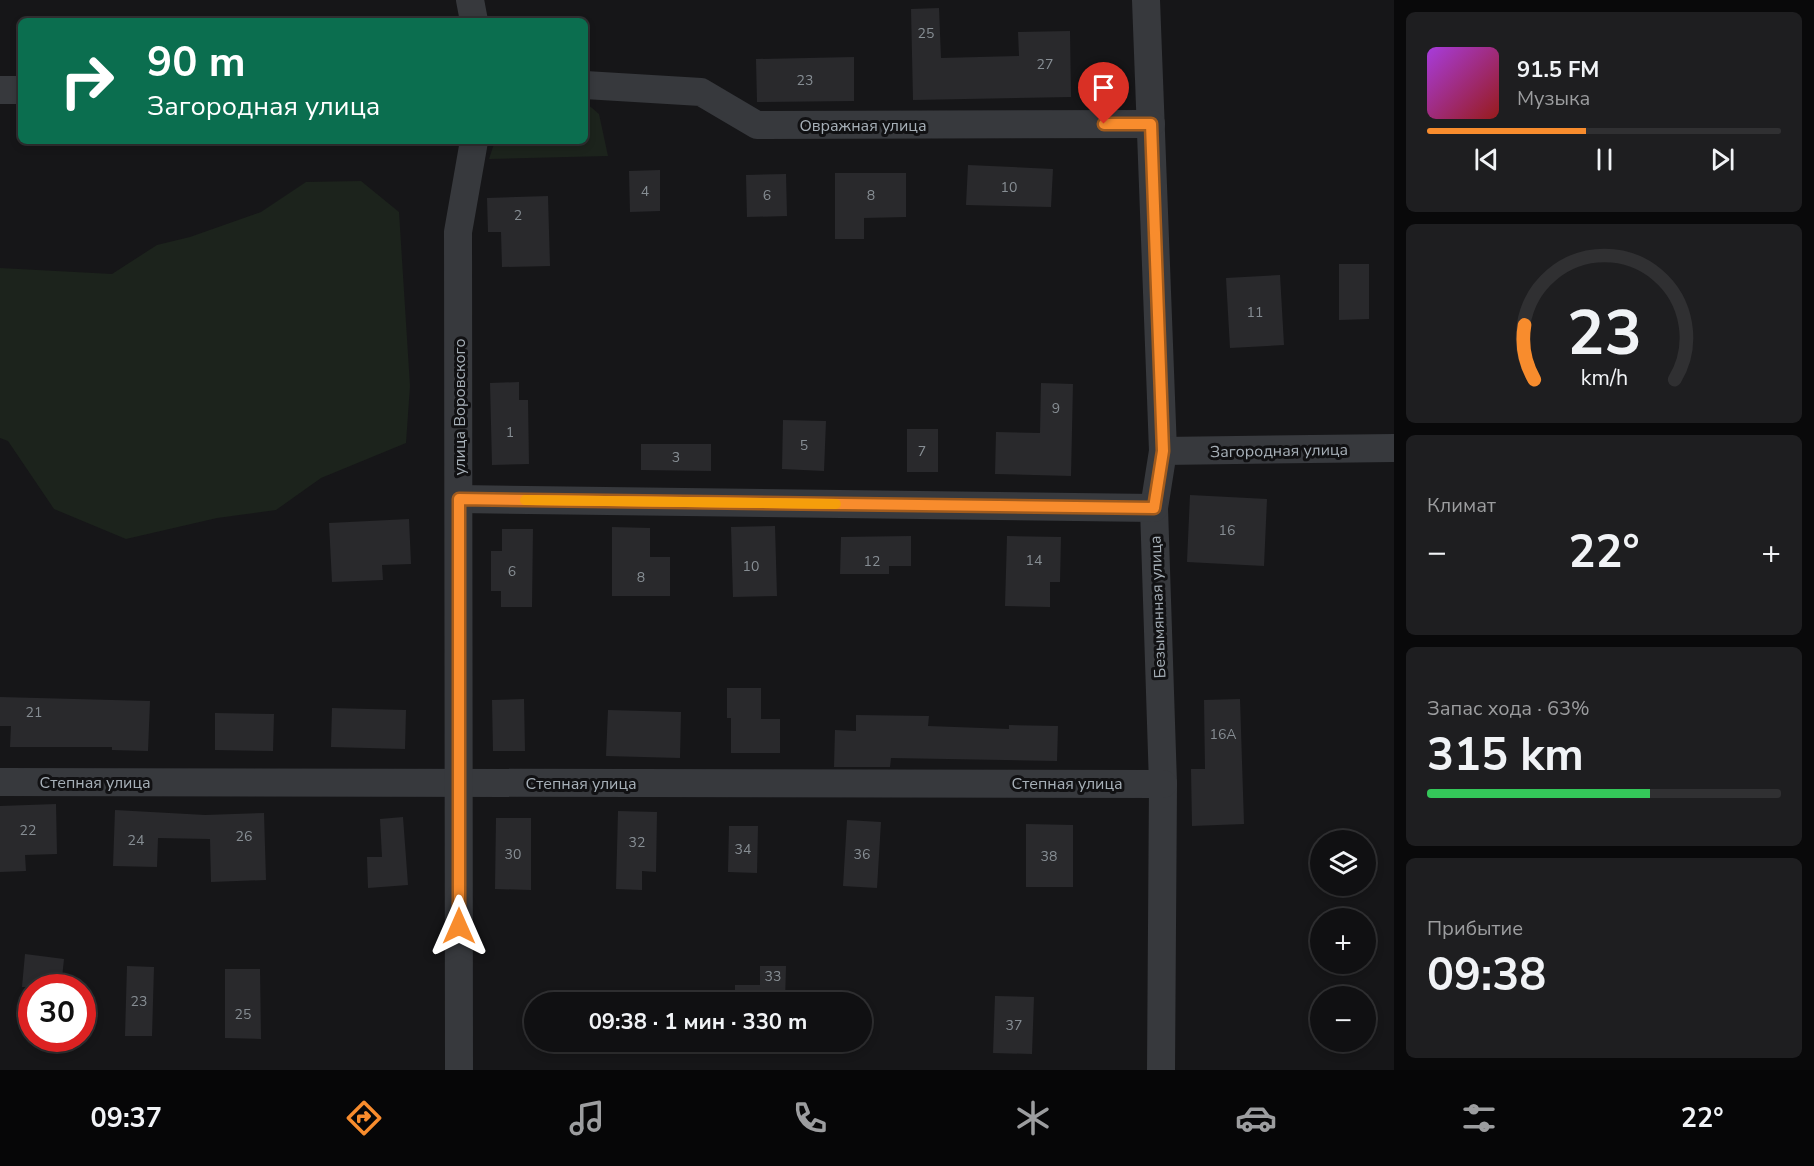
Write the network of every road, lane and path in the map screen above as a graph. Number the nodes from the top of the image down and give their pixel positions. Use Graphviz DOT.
graph roads {
  1 [pos="470,0"];
  2 [pos="1146,0"];
  3 [pos="473,18"];
  4 [pos="588,85"];
  5 [pos="0,90"];
  6 [pos="18,90"];
  7 [pos="1151,124"];
  8 [pos="473,144"];
  9 [pos="1394,448"];
  10 [pos="1163,451"];
  11 [pos="459,499"];
  12 [pos="1154,508"];
  13 [pos="0,782"];
  14 [pos="459,782"];
  15 [pos="1163,784"];
  16 [pos="459,1070"];
  17 [pos="1161,1070"];
  1 -- 3 [label="street"];
  2 -- 7 [label="street, Безымянная улица"];
  4 -- 7 [label="street, Овражная улица"];
  5 -- 6 [label="street"];
  7 -- 10 [label="street, Безымянная улица"];
  8 -- 11 [label="street, улица Воровского"];
  9 -- 10 [label="street, Загородная улица"];
  10 -- 12 [label="street, Безымянная улица"];
  11 -- 12 [label="street"];
  11 -- 14 [label="street, улица Воровского"];
  12 -- 15 [label="street, Безымянная улица"];
  13 -- 14 [label="street, Степная улица"];
  14 -- 15 [label="street, Степная улица"];
  14 -- 16 [label="street, улица Воровского"];
  15 -- 17 [label="street, Безымянная улица"];
}
